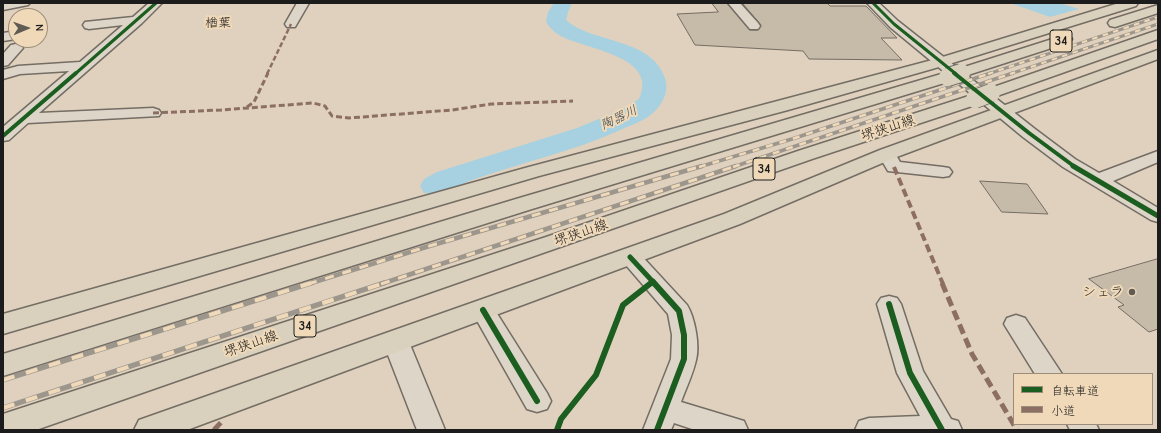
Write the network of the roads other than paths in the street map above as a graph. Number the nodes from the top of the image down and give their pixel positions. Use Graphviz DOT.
graph roads {
  1 [pos="24,3"];
  2 [pos="156,3"];
  3 [pos="303,3"];
  4 [pos="734,3"];
  5 [pos="873,3"];
  6 [pos="1132,3"];
  7 [pos="3,7"];
  8 [pos="1158,10"];
  9 [pos="138,20"];
  10 [pos="291,24"];
  11 [pos="90,25"];
  12 [pos="754,26"];
  13 [pos="1106,26"];
  14 [pos="1158,34"];
  15 [pos="1076,36"];
  16 [pos="14,48"];
  17 [pos="1158,54"];
  18 [pos="84,66"];
  19 [pos="5,69"];
  20 [pos="951,70"];
  21 [pos="989,101"];
  22 [pos="153,113"];
  23 [pos="24,118"];
  24 [pos="3,136"];
  25 [pos="887,154"];
  26 [pos="1158,156"];
  27 [pos="943,172"];
  28 [pos="1099,180"];
  29 [pos="1158,216"];
  30 [pos="630,257"];
  31 [pos="889,304"];
  32 [pos="483,310"];
  33 [pos="3,324"];
  34 [pos="1016,324"];
  35 [pos="396,342"];
  36 [pos="3,365"];
  37 [pos="1048,373"];
  38 [pos="537,401"];
  39 [pos="661,420"];
  40 [pos="162,427"];
  41 [pos="3,428"];
  42 [pos="944,429"];
  43 [pos="431,430"];
  44 [pos="734,430"];
  45 [pos="869,430"];
  1 -- 7 [label="street"];
  2 -- 9 [label="street"];
  3 -- 10 [label="street"];
  4 -- 12 [label="street"];
  5 -- 20 [label="street"];
  6 -- 20 [label="main road"];
  8 -- 13 [label="main road"];
  9 -- 11 [label="street"];
  9 -- 18 [label="street"];
  14 -- 21 [label="main road, 堺狭山線 / 34"];
  15 -- 20 [label="main road, 34"];
  16 -- 19 [label="street"];
  17 -- 21 [label="main road"];
  18 -- 19 [label="street"];
  18 -- 23 [label="street"];
  20 -- 21 [label="street"];
  20 -- 33 [label="main road"];
  20 -- 36 [label="main road, 34"];
  21 -- 25 [label="main road"];
  21 -- 28 [label="street"];
  21 -- 41 [label="main road, 堺狭山線 / 34"];
  22 -- 23 [label="street"];
  23 -- 24 [label="street"];
  25 -- 27 [label="street"];
  25 -- 30 [label="main road"];
  26 -- 28 [label="street"];
  28 -- 29 [label="street"];
  30 -- 32 [label="main road"];
  30 -- 39 [label="street"];
  31 -- 42 [label="street"];
  32 -- 35 [label="main road"];
  32 -- 38 [label="street"];
  34 -- 37 [label="street"];
  35 -- 40 [label="main road"];
  35 -- 43 [label="street"];
  39 -- 44 [label="street"];
  42 -- 45 [label="street"];
}
